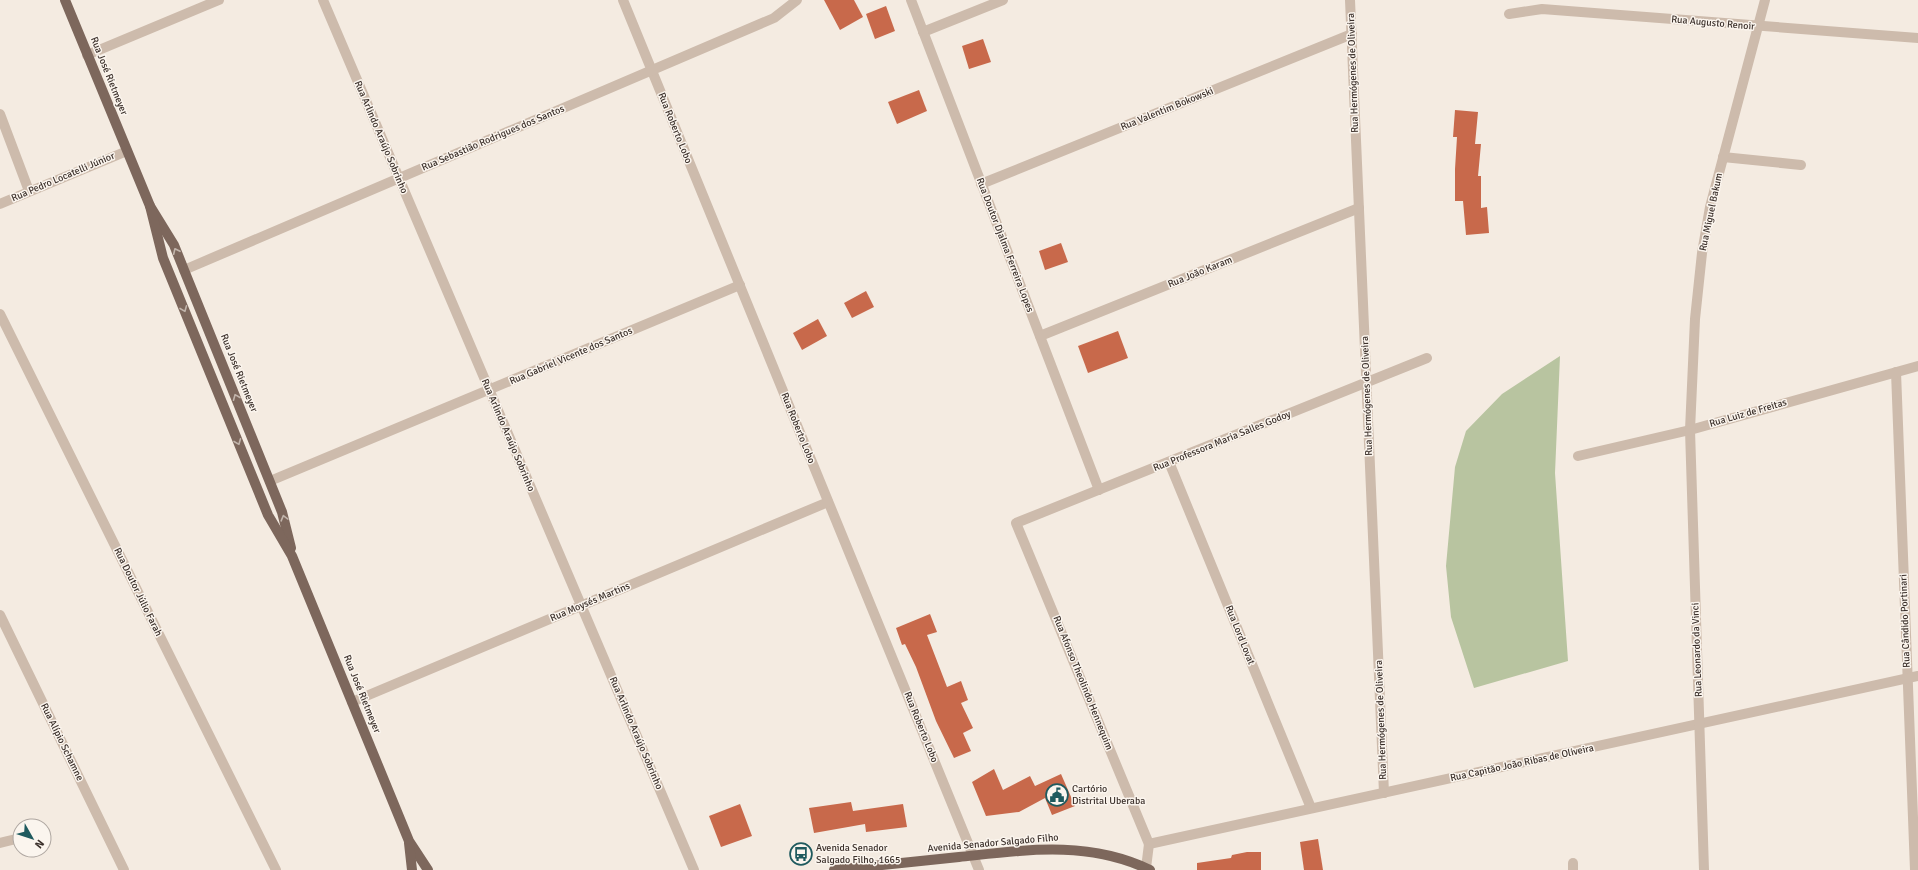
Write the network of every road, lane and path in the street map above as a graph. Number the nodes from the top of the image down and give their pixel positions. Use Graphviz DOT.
graph roads {
  1 [pos="65,0"];
  2 [pos="219,0"];
  3 [pos="323,0"];
  4 [pos="623,0"];
  5 [pos="797,0"];
  6 [pos="911,0"];
  7 [pos="1003,0"];
  8 [pos="1350,0"];
  9 [pos="1765,0"];
  10 [pos="1509,14"];
  11 [pos="1758,26"];
  12 [pos="923,32"];
  13 [pos="1352,34"];
  14 [pos="1918,38"];
  15 [pos="87,55"];
  16 [pos="652,70"];
  17 [pos="0,114"];
  18 [pos="127,151"];
  19 [pos="1723,157"];
  20 [pos="1802,165"];
  21 [pos="399,178"];
  22 [pos="981,184"];
  23 [pos="29,191"];
  24 [pos="0,204"];
  25 [pos="150,206"];
  26 [pos="1359,208"];
  27 [pos="184,270"];
  28 [pos="740,285"];
  29 [pos="0,314"];
  30 [pos="1040,336"];
  31 [pos="1427,358"];
  32 [pos="1918,366"];
  33 [pos="1896,372"];
  34 [pos="1366,382"];
  35 [pos="489,390"];
  36 [pos="1690,430"];
  37 [pos="1578,456"];
  38 [pos="1169,462"];
  39 [pos="270,481"];
  40 [pos="1099,490"];
  41 [pos="828,502"];
  42 [pos="1016,523"];
  43 [pos="292,556"];
  44 [pos="581,606"];
  45 [pos="0,615"];
  46 [pos="1918,676"];
  47 [pos="1907,679"];
  48 [pos="352,702"];
  49 [pos="1700,724"];
  50 [pos="1384,793"];
  51 [pos="1311,808"];
  52 [pos="12,840"];
  53 [pos="409,841"];
  54 [pos="0,843"];
  55 [pos="1149,844"];
  56 [pos="973,855"];
  57 [pos="1148,869"];
  58 [pos="124,870"];
  59 [pos="276,870"];
  60 [pos="412,870"];
  61 [pos="428,870"];
  62 [pos="694,870"];
  63 [pos="834,870"];
  64 [pos="979,870"];
  65 [pos="1704,870"];
  66 [pos="1915,870"];
  1 -- 15 [label="main road, Rua José Rietmeyer"];
  2 -- 15 [label="street"];
  3 -- 21 [label="street, Rua Arlindo Araújo Sobrinho"];
  4 -- 16 [label="street, Rua Roberto Lobo"];
  5 -- 16 [label="street, Rua Sebastião Rodrigues dos Santos"];
  6 -- 12 [label="street, Rua Doutor Djalma Ferreira Lopes"];
  7 -- 12 [label="street"];
  8 -- 13 [label="street, Rua Hermógenes de Oliveira"];
  9 -- 11 [label="street, Rua Miguel Bakum"];
  10 -- 11 [label="street, Rua Augusto Renoir"];
  11 -- 14 [label="street, Rua Augusto Renoir"];
  11 -- 19 [label="street, Rua Miguel Bakum"];
  12 -- 22 [label="street, Rua Doutor Djalma Ferreira Lopes"];
  13 -- 22 [label="street, Rua Valentim Bokowski"];
  13 -- 26 [label="street, Rua Hermógenes de Oliveira"];
  15 -- 18 [label="main road, Rua José Rietmeyer"];
  16 -- 21 [label="street, Rua Sebastião Rodrigues dos Santos"];
  16 -- 28 [label="street, Rua Roberto Lobo"];
  17 -- 23 [label="street"];
  18 -- 23 [label="street, Rua Pedro Locatelli Júnior"];
  18 -- 25 [label="main road, Rua José Rietmeyer"];
  19 -- 20 [label="street"];
  19 -- 36 [label="street, Rua Miguel Bakum"];
  21 -- 27 [label="street, Rua Sebastião Rodrigues dos Santos"];
  21 -- 35 [label="street, Rua Arlindo Araújo Sobrinho"];
  22 -- 30 [label="street, Rua Doutor Djalma Ferreira Lopes"];
  23 -- 24 [label="street, Rua Pedro Locatelli Júnior"];
  27 -- 25 [label="main road, Rua José Rietmeyer, one-way"];
  25 -- 43 [label="main road, Rua José Rietmeyer, one-way"];
  26 -- 30 [label="street, Rua João Karam"];
  26 -- 34 [label="street, Rua Hermógenes de Oliveira"];
  39 -- 27 [label="main road, Rua José Rietmeyer, one-way"];
  28 -- 35 [label="street, Rua Gabriel Vicente dos Santos"];
  28 -- 41 [label="street, Rua Roberto Lobo"];
  29 -- 59 [label="street, Rua Doutor Júlio Farah"];
  30 -- 40 [label="street, Rua Doutor Djalma Ferreira Lopes"];
  31 -- 34 [label="street, Rua Professora Maria Salles Godoy"];
  32 -- 33 [label="street, Rua Luiz de Freitas"];
  33 -- 36 [label="street, Rua Luiz de Freitas"];
  33 -- 47 [label="street, Rua Cândido Portinari"];
  34 -- 38 [label="street, Rua Professora Maria Salles Godoy"];
  34 -- 50 [label="street, Rua Hermógenes de Oliveira"];
  35 -- 39 [label="street, Rua Gabriel Vicente dos Santos"];
  35 -- 44 [label="street, Rua Arlindo Araújo Sobrinho"];
  36 -- 37 [label="street, Rua Luiz de Freitas"];
  36 -- 49 [label="street, Rua Leonardo da Vinci"];
  38 -- 40 [label="street, Rua Professora Maria Salles Godoy"];
  38 -- 51 [label="street, Rua Lord Lovat"];
  43 -- 39 [label="main road, Rua José Rietmeyer, one-way"];
  40 -- 42 [label="street, Rua Professora Maria Salles Godoy"];
  41 -- 44 [label="street, Rua Moysés Martins"];
  41 -- 56 [label="street, Rua Roberto Lobo"];
  42 -- 55 [label="street, Rua Afonso Theolindo Hennequim"];
  43 -- 48 [label="main road, Rua José Rietmeyer"];
  44 -- 48 [label="street, Rua Moysés Martins"];
  44 -- 62 [label="street, Rua Arlindo Araújo Sobrinho"];
  45 -- 58 [label="street, Rua Alípio Schamne"];
  46 -- 47 [label="street, Rua Capitão João Ribas de Oliveira"];
  47 -- 49 [label="street, Rua Capitão João Ribas de Oliveira"];
  47 -- 66 [label="street, Rua Cândido Portinari"];
  48 -- 53 [label="main road, Rua José Rietmeyer"];
  49 -- 50 [label="street, Rua Capitão João Ribas de Oliveira"];
  49 -- 65 [label="street, Rua Leonardo da Vinci"];
  50 -- 51 [label="street, Rua Capitão João Ribas de Oliveira"];
  51 -- 55 [label="street, Rua Capitão João Ribas de Oliveira"];
  52 -- 54 [label="street"];
  53 -- 60 [label="main road, Rua José Rietmeyer"];
  53 -- 61 [label="main road, Rua José Rietmeyer"];
  55 -- 57 [label="street"];
  56 -- 57 [label="main road, Avenida Senador Salgado Filho"];
  56 -- 63 [label="main road, Avenida Senador Salgado Filho"];
  56 -- 64 [label="street, Rua Roberto Lobo"];
}
